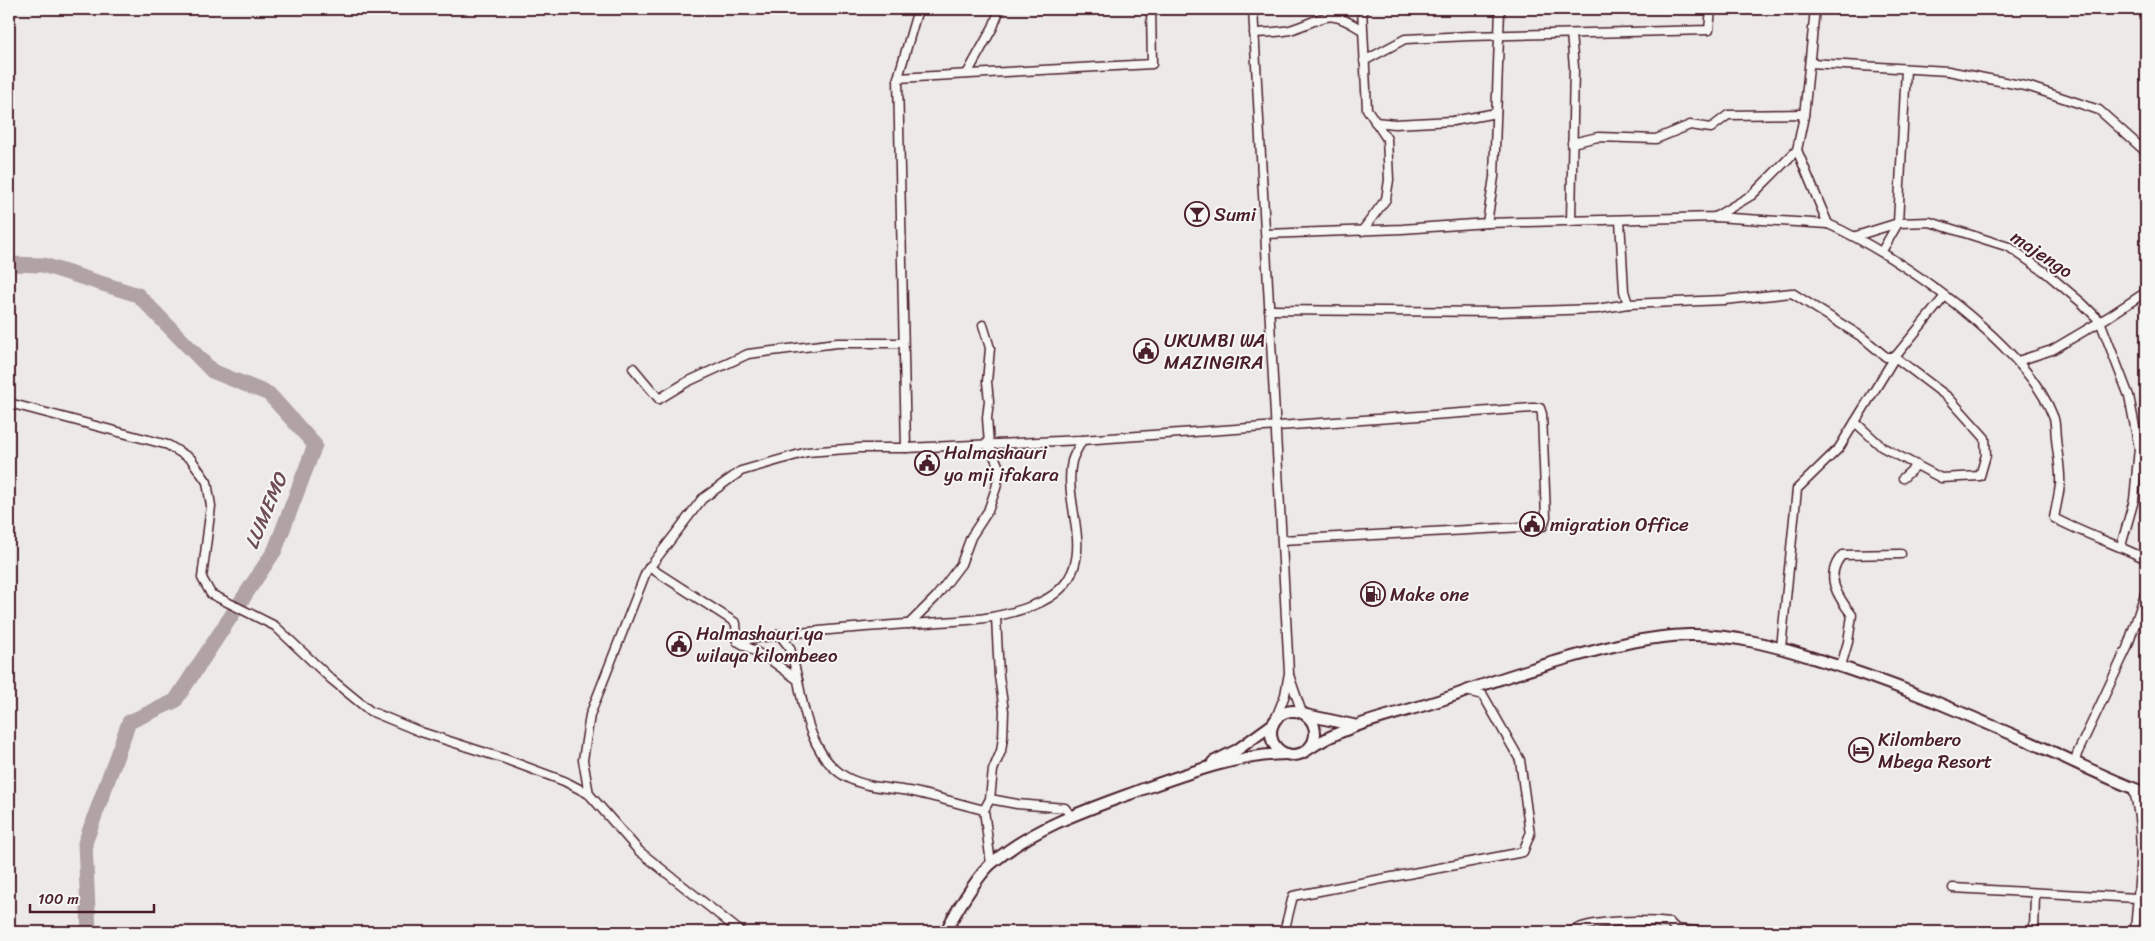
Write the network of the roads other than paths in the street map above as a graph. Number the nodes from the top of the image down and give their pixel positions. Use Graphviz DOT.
graph roads {
  1 [pos="918,9"];
  2 [pos="1000,9"];
  3 [pos="1151,9"];
  4 [pos="1253,9"];
  5 [pos="1362,9"];
  6 [pos="1500,9"];
  7 [pos="1710,9"];
  8 [pos="1815,9"];
  9 [pos="1362,30"];
  10 [pos="1254,33"];
  11 [pos="1571,34"];
  12 [pos="1498,36"];
  13 [pos="1364,61"];
  14 [pos="1810,63"];
  15 [pos="1906,69"];
  16 [pos="967,74"];
  17 [pos="898,78"];
  18 [pos="1496,113"];
  19 [pos="1804,114"];
  20 [pos="1375,122"];
  21 [pos="1392,124"];
  22 [pos="1384,136"];
  23 [pos="1572,143"];
  24 [pos="1797,150"];
  25 [pos="2146,152"];
  26 [pos="1715,217"];
  27 [pos="1620,220"];
  28 [pos="1571,221"];
  29 [pos="1487,223"];
  30 [pos="1898,223"];
  31 [pos="1828,224"];
  32 [pos="1362,230"];
  33 [pos="1266,234"];
  34 [pos="1856,236"];
  35 [pos="1882,251"];
  36 [pos="2146,292"];
  37 [pos="1945,296"];
  38 [pos="1628,304"];
  39 [pos="1269,310"];
  40 [pos="2100,321"];
  41 [pos="983,325"];
  42 [pos="903,344"];
  43 [pos="1895,357"];
  44 [pos="2018,361"];
  45 [pos="634,368"];
  46 [pos="9,403"];
  47 [pos="1855,422"];
  48 [pos="1274,425"];
  49 [pos="1082,440"];
  50 [pos="989,444"];
  51 [pos="906,448"];
  52 [pos="1916,465"];
  53 [pos="2137,473"];
  54 [pos="2146,474"];
  55 [pos="1903,478"];
  56 [pos="1282,540"];
  57 [pos="2121,546"];
  58 [pos="1901,554"];
  59 [pos="2146,559"];
  60 [pos="650,567"];
  61 [pos="2146,591"];
  62 [pos="996,617"];
  63 [pos="909,624"];
  64 [pos="780,634"];
  65 [pos="737,641"];
  66 [pos="1782,648"];
  67 [pos="1841,666"];
  68 [pos="1289,673"];
  69 [pos="798,680"];
  70 [pos="1466,690"];
  71 [pos="1304,714"];
  72 [pos="1274,722"];
  73 [pos="1354,725"];
  74 [pos="1307,750"];
  75 [pos="1286,754"];
  76 [pos="2075,762"];
  77 [pos="1195,771"];
  78 [pos="2134,788"];
  79 [pos="2146,793"];
  80 [pos="589,794"];
  81 [pos="990,799"];
  82 [pos="984,810"];
  83 [pos="1070,815"];
  84 [pos="991,864"];
  85 [pos="1953,888"];
  86 [pos="2035,893"];
  87 [pos="2137,898"];
  88 [pos="741,932"];
  89 [pos="946,932"];
  90 [pos="1284,932"];
  91 [pos="1571,932"];
  92 [pos="1705,932"];
  93 [pos="2034,932"];
  94 [pos="2135,932"];
  1 -- 17 [label="street"];
  2 -- 16 [label="street"];
  3 -- 16 [label="street"];
  4 -- 10 [label="street"];
  5 -- 9 [label="street"];
  6 -- 12 [label="street"];
  7 -- 11 [label="street"];
  8 -- 14 [label="street"];
  9 -- 10 [label="street"];
  9 -- 13 [label="street"];
  10 -- 33 [label="street"];
  11 -- 12 [label="street"];
  11 -- 23 [label="street"];
  12 -- 13 [label="street"];
  12 -- 18 [label="street"];
  13 -- 20 [label="street"];
  14 -- 15 [label="street"];
  14 -- 19 [label="street"];
  15 -- 25 [label="street"];
  15 -- 30 [label="street"];
  16 -- 17 [label="street"];
  17 -- 42 [label="street"];
  18 -- 21 [label="street"];
  18 -- 29 [label="street"];
  19 -- 23 [label="street"];
  19 -- 24 [label="street"];
  20 -- 21 [label="street"];
  20 -- 22 [label="street"];
  21 -- 22 [label="street"];
  22 -- 32 [label="street"];
  23 -- 28 [label="street"];
  24 -- 26 [label="street"];
  24 -- 31 [label="street"];
  26 -- 27 [label="street"];
  26 -- 31 [label="street"];
  27 -- 28 [label="street"];
  27 -- 38 [label="street"];
  28 -- 29 [label="street"];
  29 -- 32 [label="street"];
  30 -- 34 [label="street, majengo"];
  30 -- 35 [label="street"];
  30 -- 40 [label="street, majengo"];
  31 -- 34 [label="street"];
  32 -- 33 [label="street"];
  33 -- 39 [label="street"];
  34 -- 35 [label="street"];
  35 -- 37 [label="street"];
  36 -- 40 [label="street"];
  37 -- 43 [label="street"];
  37 -- 44 [label="street"];
  38 -- 39 [label="street"];
  38 -- 43 [label="street"];
  39 -- 48 [label="street"];
  40 -- 44 [label="street"];
  40 -- 53 [label="street"];
  41 -- 50 [label="street"];
  42 -- 45 [label="street"];
  42 -- 51 [label="street"];
  43 -- 47 [label="street"];
  43 -- 52 [label="street"];
  44 -- 57 [label="street"];
  46 -- 80 [label="street"];
  47 -- 52 [label="street"];
  47 -- 66 [label="street"];
  48 -- 49 [label="street"];
  48 -- 56 [label="street"];
  48 -- 56 [label="street"];
  49 -- 50 [label="street"];
  49 -- 62 [label="street"];
  50 -- 51 [label="street"];
  50 -- 63 [label="street"];
  51 -- 60 [label="street"];
  52 -- 55 [label="street"];
  53 -- 54 [label="street"];
  53 -- 57 [label="street"];
  56 -- 68 [label="street"];
  57 -- 59 [label="street"];
  58 -- 67 [label="street"];
  60 -- 65 [label="street"];
  60 -- 80 [label="street"];
  61 -- 76 [label="street"];
  62 -- 63 [label="street"];
  62 -- 81 [label="street"];
  63 -- 64 [label="street"];
  64 -- 65 [label="street"];
  64 -- 69 [label="street"];
  65 -- 69 [label="street"];
  66 -- 67 [label="main road"];
  66 -- 70 [label="main road"];
  67 -- 76 [label="main road"];
  68 -- 71 [label="street"];
  68 -- 72 [label="street"];
  69 -- 82 [label="street"];
  70 -- 73 [label="main road"];
  70 -- 90 [label="street"];
  71 -- 72 [label="main road"];
  71 -- 73 [label="main road"];
  71 -- 74 [label="main road"];
  72 -- 75 [label="main road"];
  72 -- 77 [label="main road"];
  73 -- 74 [label="main road"];
  74 -- 75 [label="main road"];
  75 -- 77 [label="main road"];
  76 -- 78 [label="main road"];
  77 -- 83 [label="main road"];
  78 -- 79 [label="main road"];
  78 -- 87 [label="street"];
  80 -- 88 [label="street"];
  81 -- 82 [label="street"];
  81 -- 83 [label="street"];
  82 -- 84 [label="street"];
  83 -- 84 [label="main road"];
  84 -- 89 [label="main road"];
  85 -- 86 [label="street"];
  86 -- 87 [label="street"];
  86 -- 93 [label="street"];
  87 -- 94 [label="street"];
  91 -- 92 [label="street"];
}
